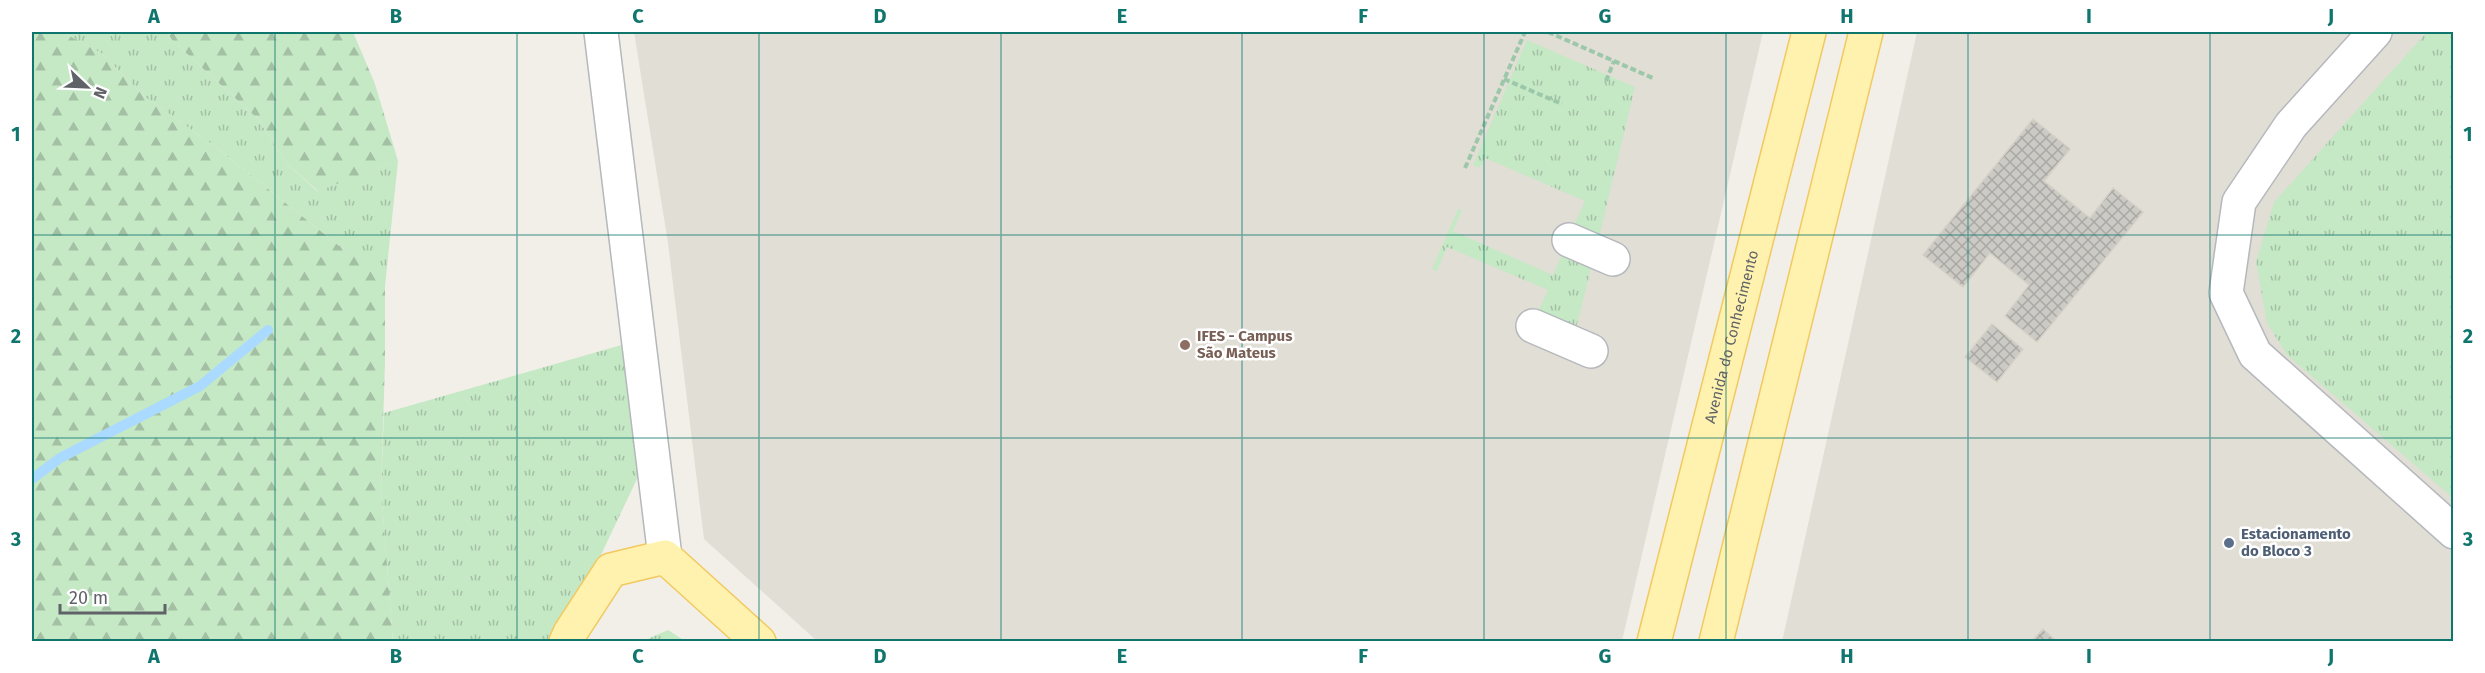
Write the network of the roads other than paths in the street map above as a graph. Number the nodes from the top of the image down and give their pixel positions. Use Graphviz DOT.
graph roads {
  1 [pos="601,32"];
  2 [pos="1809,32"];
  3 [pos="1866,32"];
  4 [pos="2375,32"];
  5 [pos="1569,240"];
  6 [pos="1613,259"];
  7 [pos="1533,326"];
  8 [pos="1592,351"];
  9 [pos="2454,532"];
  10 [pos="664,557"];
  11 [pos="567,642"];
  12 [pos="759,642"];
  13 [pos="1654,642"];
  14 [pos="1716,642"];
  1 -- 10 [label="street"];
  2 -- 13 [label="main road, Avenida do Conhecimento"];
  3 -- 14 [label="main road"];
  4 -- 9 [label="street"];
  5 -- 6 [label="street"];
  7 -- 8 [label="street"];
  10 -- 11 [label="main road"];
  10 -- 12 [label="main road"];
}
